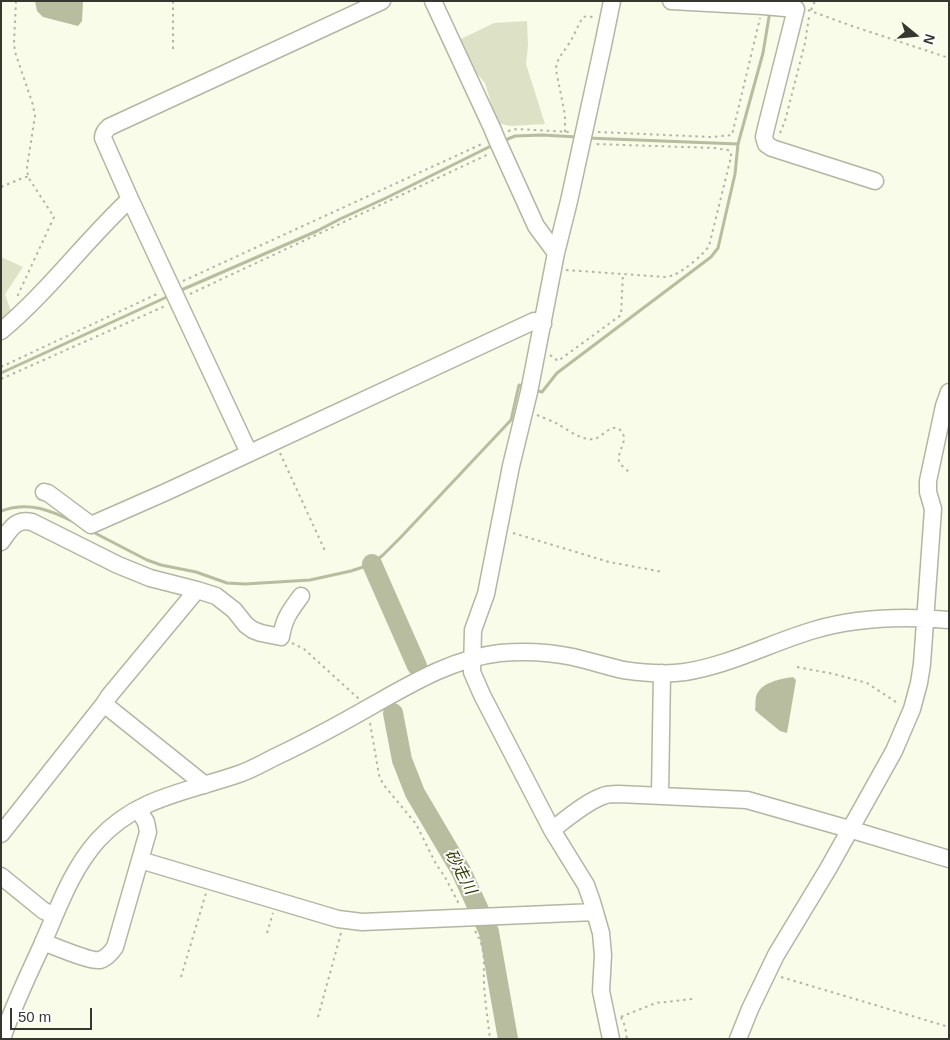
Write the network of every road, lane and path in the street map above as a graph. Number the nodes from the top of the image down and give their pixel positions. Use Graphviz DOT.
graph roads {
  1 [pos="16,1"];
  2 [pos="172,1"];
  3 [pos="382,1"];
  4 [pos="432,1"];
  5 [pos="612,1"];
  6 [pos="672,1"];
  7 [pos="815,1"];
  8 [pos="770,6"];
  9 [pos="804,8"];
  10 [pos="811,11"];
  11 [pos="608,22"];
  12 [pos="173,53"];
  13 [pos="946,57"];
  14 [pos="565,132"];
  15 [pos="583,137"];
  16 [pos="498,143"];
  17 [pos="772,148"];
  18 [pos="28,177"];
  19 [pos="875,181"];
  20 [pos="1,187"];
  21 [pos="130,199"];
  22 [pos="554,260"];
  23 [pos="623,273"];
  24 [pos="175,295"];
  25 [pos="20,314"];
  26 [pos="542,324"];
  27 [pos="1,332"];
  28 [pos="548,354"];
  29 [pos="1,366"];
  30 [pos="1,379"];
  31 [pos="949,392"];
  32 [pos="526,404"];
  33 [pos="274,441"];
  34 [pos="249,453"];
  35 [pos="629,472"];
  36 [pos="44,492"];
  37 [pos="500,530"];
  38 [pos="1,542"];
  39 [pos="326,553"];
  40 [pos="663,572"];
  41 [pos="197,590"];
  42 [pos="301,596"];
  43 [pos="926,618"];
  44 [pos="949,620"];
  45 [pos="281,637"];
  46 [pos="472,658"];
  47 [pos="797,667"];
  48 [pos="662,673"];
  49 [pos="104,704"];
  50 [pos="367,709"];
  51 [pos="912,709"];
  52 [pos="204,785"];
  53 [pos="660,795"];
  54 [pos="138,808"];
  55 [pos="849,829"];
  56 [pos="552,830"];
  57 [pos="1,834"];
  58 [pos="949,859"];
  59 [pos="140,860"];
  60 [pos="1,876"];
  61 [pos="210,881"];
  62 [pos="277,901"];
  63 [pos="595,912"];
  64 [pos="54,915"];
  65 [pos="473,917"];
  66 [pos="345,920"];
  67 [pos="267,932"];
  68 [pos="43,942"];
  69 [pos="768,973"];
  70 [pos="181,977"];
  71 [pos="693,999"];
  72 [pos="318,1017"];
  73 [pos="621,1017"];
  74 [pos="949,1027"];
  75 [pos="2,1039"];
  76 [pos="490,1039"];
  77 [pos="611,1039"];
  78 [pos="738,1039"];
  1 -- 18 [label="path"];
  2 -- 12 [label="path"];
  3 -- 21 [label="street"];
  4 -- 16 [label="street"];
  5 -- 11 [label="street"];
  6 -- 8 [label="street"];
  7 -- 10 [label="path"];
  8 -- 15 [label="path"];
  8 -- 17 [label="street"];
  9 -- 10 [label="path"];
  10 -- 13 [label="path"];
  10 -- 17 [label="path"];
  11 -- 14 [label="path"];
  11 -- 15 [label="street"];
  14 -- 15 [label="path"];
  14 -- 16 [label="path"];
  15 -- 22 [label="street"];
  15 -- 23 [label="path"];
  16 -- 22 [label="street"];
  16 -- 24 [label="path"];
  16 -- 24 [label="path"];
  17 -- 19 [label="street"];
  18 -- 20 [label="path"];
  18 -- 25 [label="path"];
  21 -- 24 [label="street"];
  21 -- 25 [label="street"];
  22 -- 23 [label="path"];
  22 -- 26 [label="street"];
  23 -- 28 [label="path"];
  24 -- 29 [label="path"];
  24 -- 30 [label="path"];
  24 -- 34 [label="street"];
  25 -- 27 [label="street"];
  26 -- 32 [label="street"];
  26 -- 33 [label="street"];
  31 -- 43 [label="street"];
  32 -- 35 [label="path"];
  32 -- 37 [label="street"];
  33 -- 34 [label="street"];
  33 -- 39 [label="path"];
  34 -- 36 [label="street"];
  37 -- 40 [label="path"];
  37 -- 46 [label="street"];
  38 -- 41 [label="street"];
  41 -- 45 [label="street"];
  41 -- 49 [label="street"];
  42 -- 45 [label="street"];
  43 -- 44 [label="street"];
  43 -- 48 [label="street"];
  43 -- 51 [label="street"];
  45 -- 50 [label="path"];
  46 -- 48 [label="street"];
  46 -- 50 [label="street"];
  46 -- 56 [label="street"];
  47 -- 51 [label="path"];
  48 -- 53 [label="street"];
  49 -- 52 [label="street"];
  49 -- 57 [label="street"];
  50 -- 52 [label="street"];
  50 -- 65 [label="path"];
  51 -- 55 [label="street"];
  52 -- 54 [label="street"];
  53 -- 55 [label="street"];
  53 -- 56 [label="street"];
  54 -- 59 [label="street"];
  54 -- 64 [label="street"];
  55 -- 58 [label="street"];
  55 -- 69 [label="street"];
  56 -- 63 [label="street"];
  59 -- 61 [label="street"];
  59 -- 68 [label="street"];
  60 -- 64 [label="street"];
  61 -- 62 [label="street"];
  61 -- 70 [label="path"];
  62 -- 66 [label="street"];
  62 -- 67 [label="path"];
  63 -- 65 [label="street"];
  63 -- 77 [label="street"];
  64 -- 68 [label="street"];
  65 -- 66 [label="street"];
  65 -- 76 [label="path"];
  66 -- 72 [label="path"];
  68 -- 75 [label="street"];
  69 -- 74 [label="path"];
  69 -- 78 [label="street"];
  71 -- 73 [label="path"];
}
